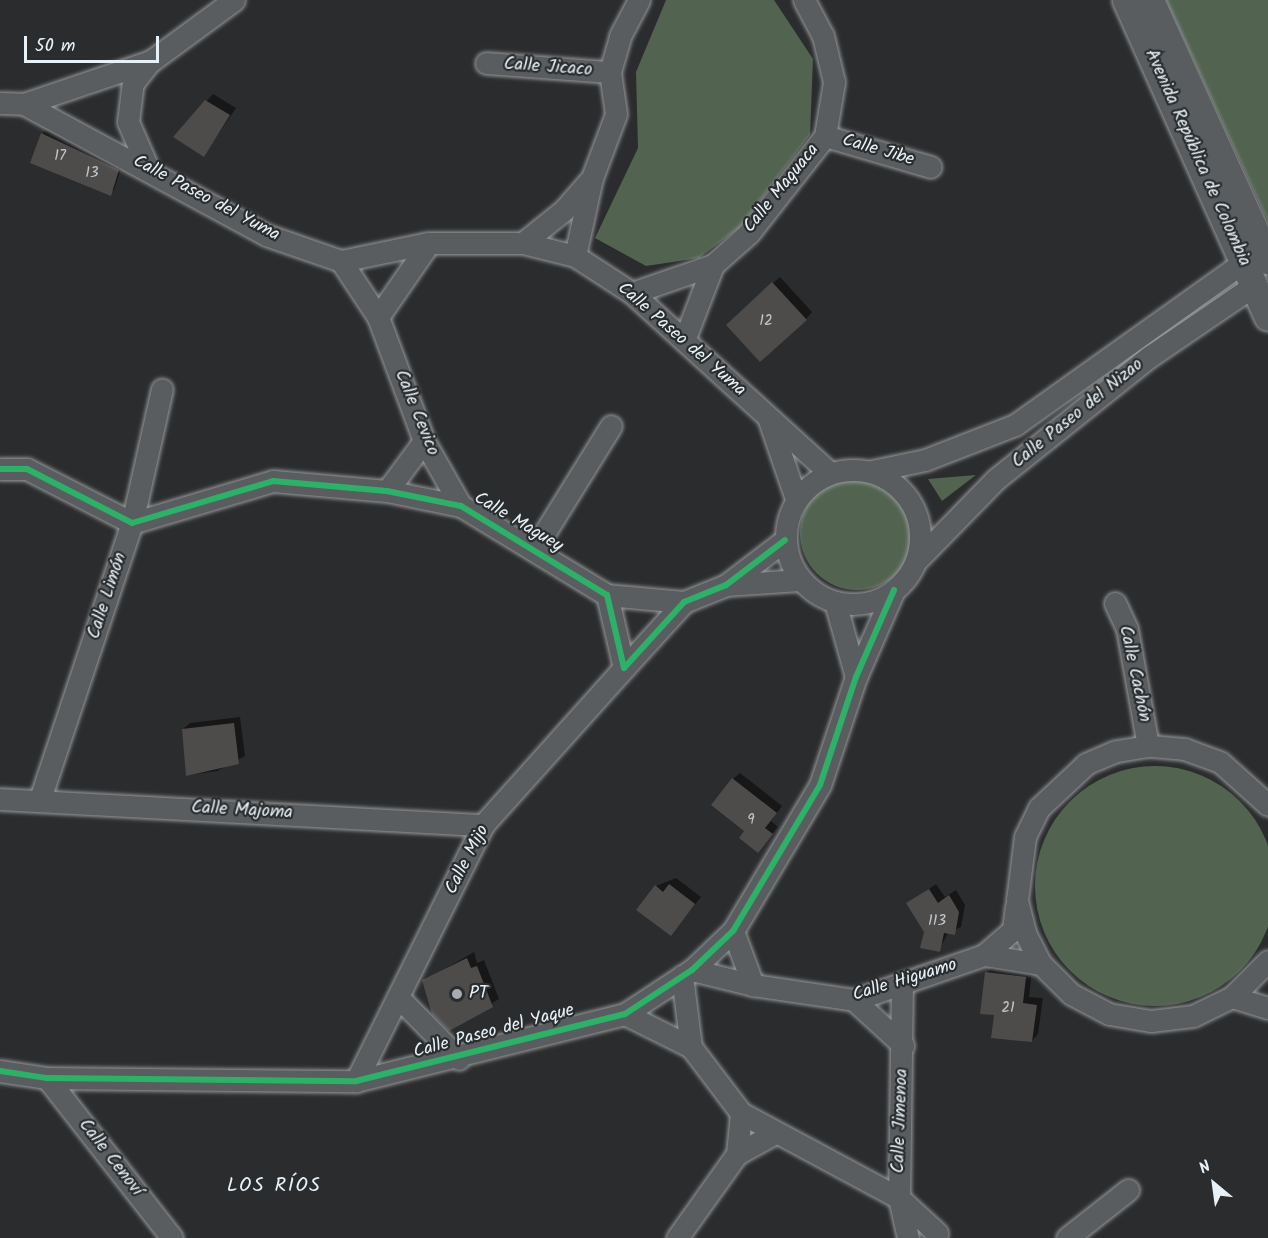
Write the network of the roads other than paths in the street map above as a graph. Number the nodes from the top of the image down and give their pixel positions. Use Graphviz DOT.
graph roads {
  1 [pos="234,0"];
  2 [pos="639,0"];
  3 [pos="804,0"];
  4 [pos="1126,0"];
  5 [pos="1150,0"];
  6 [pos="151,61"];
  7 [pos="486,63"];
  8 [pos="610,72"];
  9 [pos="0,103"];
  10 [pos="24,104"];
  11 [pos="825,136"];
  12 [pos="931,166"];
  13 [pos="148,168"];
  14 [pos="592,178"];
  15 [pos="429,243"];
  16 [pos="523,243"];
  17 [pos="575,256"];
  18 [pos="341,261"];
  19 [pos="713,265"];
  20 [pos="1254,269"];
  21 [pos="632,292"];
  22 [pos="378,316"];
  23 [pos="1268,317"];
  24 [pos="685,338"];
  25 [pos="162,389"];
  26 [pos="768,416"];
  27 [pos="612,426"];
  28 [pos="424,441"];
  29 [pos="0,469"];
  30 [pos="872,471"];
  31 [pos="830,473"];
  32 [pos="387,491"];
  33 [pos="796,499"];
  34 [pos="461,506"];
  35 [pos="132,523"];
  36 [pos="784,540"];
  37 [pos="534,550"];
  38 [pos="917,560"];
  39 [pos="800,580"];
  40 [pos="726,585"];
  41 [pos="894,590"];
  42 [pos="607,595"];
  43 [pos="684,602"];
  44 [pos="835,602"];
  45 [pos="1116,603"];
  46 [pos="624,668"];
  47 [pos="856,677"];
  48 [pos="1148,746"];
  49 [pos="1259,782"];
  50 [pos="40,798"];
  51 [pos="0,799"];
  52 [pos="1268,805"];
  53 [pos="483,825"];
  54 [pos="1017,900"];
  55 [pos="733,931"];
  56 [pos="984,956"];
  57 [pos="1268,961"];
  58 [pos="1041,964"];
  59 [pos="687,973"];
  60 [pos="902,984"];
  61 [pos="753,986"];
  62 [pos="1232,997"];
  63 [pos="400,999"];
  64 [pos="854,1000"];
  65 [pos="1268,1008"];
  66 [pos="625,1014"];
  67 [pos="903,1045"];
  68 [pos="691,1047"];
  69 [pos="459,1059"];
  70 [pos="0,1071"];
  71 [pos="47,1078"];
  72 [pos="356,1081"];
  73 [pos="741,1113"];
  74 [pos="775,1133"];
  75 [pos="736,1154"];
  76 [pos="1128,1190"];
  77 [pos="898,1198"];
  78 [pos="933,1236"];
  79 [pos="172,1238"];
  80 [pos="677,1238"];
  81 [pos="908,1238"];
  82 [pos="1067,1238"];
  1 -- 6 [label="street"];
  2 -- 8 [label="street"];
  3 -- 11 [label="street, Calle Maguaca"];
  4 -- 20 [label="main road, Avenida República de Colombia"];
  5 -- 20 [label="main road, Avenida República de Colombia"];
  6 -- 10 [label="street"];
  6 -- 13 [label="street"];
  7 -- 8 [label="street, Calle Jicaco"];
  8 -- 14 [label="street"];
  9 -- 10 [label="street"];
  10 -- 13 [label="street, Calle Paseo del Yuma"];
  11 -- 12 [label="street, Calle Jibe"];
  11 -- 19 [label="street, Calle Maguaca"];
  13 -- 18 [label="street, Calle Paseo del Yuma"];
  14 -- 16 [label="street"];
  14 -- 17 [label="street"];
  15 -- 16 [label="street, Calle Paseo del Yuma"];
  15 -- 18 [label="street, Calle Paseo del Yuma"];
  15 -- 22 [label="street"];
  16 -- 17 [label="street, Calle Paseo del Yuma"];
  17 -- 21 [label="street, Calle Paseo del Yuma"];
  18 -- 22 [label="street, Calle Cevico"];
  19 -- 21 [label="street, Calle Maguaca"];
  19 -- 24 [label="street, Calle Maguaca"];
  20 -- 23 [label="main road, Avenida República de Colombia"];
  20 -- 30 [label="street, Calle Paseo del Nizao"];
  20 -- 38 [label="street, Calle Paseo del Nizao"];
  21 -- 24 [label="street, Calle Paseo del Yuma"];
  22 -- 28 [label="street, Calle Cevico"];
  24 -- 26 [label="street, Calle Paseo del Yuma"];
  25 -- 35 [label="street, Calle Limón"];
  26 -- 31 [label="street, Calle Paseo del Yuma"];
  26 -- 33 [label="street, Calle Paseo del Yuma"];
  27 -- 37 [label="street"];
  28 -- 32 [label="street"];
  28 -- 34 [label="street, Calle Cevico"];
  29 -- 35 [label="street"];
  30 -- 31 [label="street"];
  30 -- 38 [label="street"];
  31 -- 33 [label="street"];
  32 -- 34 [label="street, Calle Maguey"];
  32 -- 35 [label="street, Calle Maguey"];
  33 -- 36 [label="street"];
  34 -- 37 [label="street, Calle Maguey"];
  35 -- 50 [label="street, Calle Limón"];
  36 -- 39 [label="street"];
  36 -- 40 [label="street, Calle Maguey"];
  37 -- 42 [label="street, Calle Maguey"];
  38 -- 41 [label="street"];
  39 -- 40 [label="street, Calle Maguey"];
  39 -- 44 [label="street"];
  40 -- 43 [label="street, Calle Maguey"];
  41 -- 44 [label="street"];
  41 -- 47 [label="street, Calle Paseo del Yaque"];
  42 -- 43 [label="street, Calle Maguey"];
  42 -- 46 [label="street"];
  43 -- 46 [label="street, Calle Maguey"];
  44 -- 47 [label="street"];
  45 -- 48 [label="street, Calle Cachón"];
  46 -- 53 [label="street, Calle Mijo"];
  47 -- 55 [label="street, Calle Paseo del Yaque"];
  48 -- 49 [label="street"];
  48 -- 54 [label="street, Calle Higuamo"];
  49 -- 52 [label="street"];
  50 -- 51 [label="street, Calle Majoma"];
  50 -- 53 [label="street, Calle Majoma"];
  53 -- 63 [label="street, Calle Mijo"];
  54 -- 56 [label="street, Calle Higuamo"];
  54 -- 58 [label="street"];
  55 -- 59 [label="street, Calle Paseo del Yaque"];
  55 -- 61 [label="street"];
  56 -- 58 [label="street, Calle Higuamo"];
  56 -- 60 [label="street, Calle Higuamo"];
  57 -- 62 [label="street"];
  58 -- 62 [label="street"];
  59 -- 61 [label="street, Calle Higuamo"];
  59 -- 66 [label="street, Calle Paseo del Yaque"];
  59 -- 68 [label="street"];
  60 -- 64 [label="street, Calle Higuamo"];
  60 -- 67 [label="street, Calle Jimenoa"];
  61 -- 64 [label="street, Calle Higuamo"];
  62 -- 65 [label="street"];
  63 -- 69 [label="street"];
  63 -- 72 [label="street, Calle Mijo"];
  64 -- 67 [label="street, Calle Jimenoa"];
  66 -- 68 [label="street"];
  66 -- 69 [label="street, Calle Paseo del Yaque"];
  67 -- 77 [label="street, Calle Jimenoa"];
  68 -- 73 [label="street"];
  69 -- 72 [label="street, Calle Paseo del Yaque"];
  70 -- 71 [label="street, Calle Paseo del Yaque"];
  71 -- 72 [label="street, Calle Paseo del Yaque"];
  71 -- 79 [label="street, Calle Cenoví"];
  73 -- 74 [label="street"];
  73 -- 75 [label="street"];
  74 -- 75 [label="street"];
  74 -- 77 [label="street"];
  75 -- 80 [label="street"];
  76 -- 82 [label="street"];
  77 -- 78 [label="street, Calle Jimenoa"];
  77 -- 81 [label="street, Calle Jimenoa"];
}
